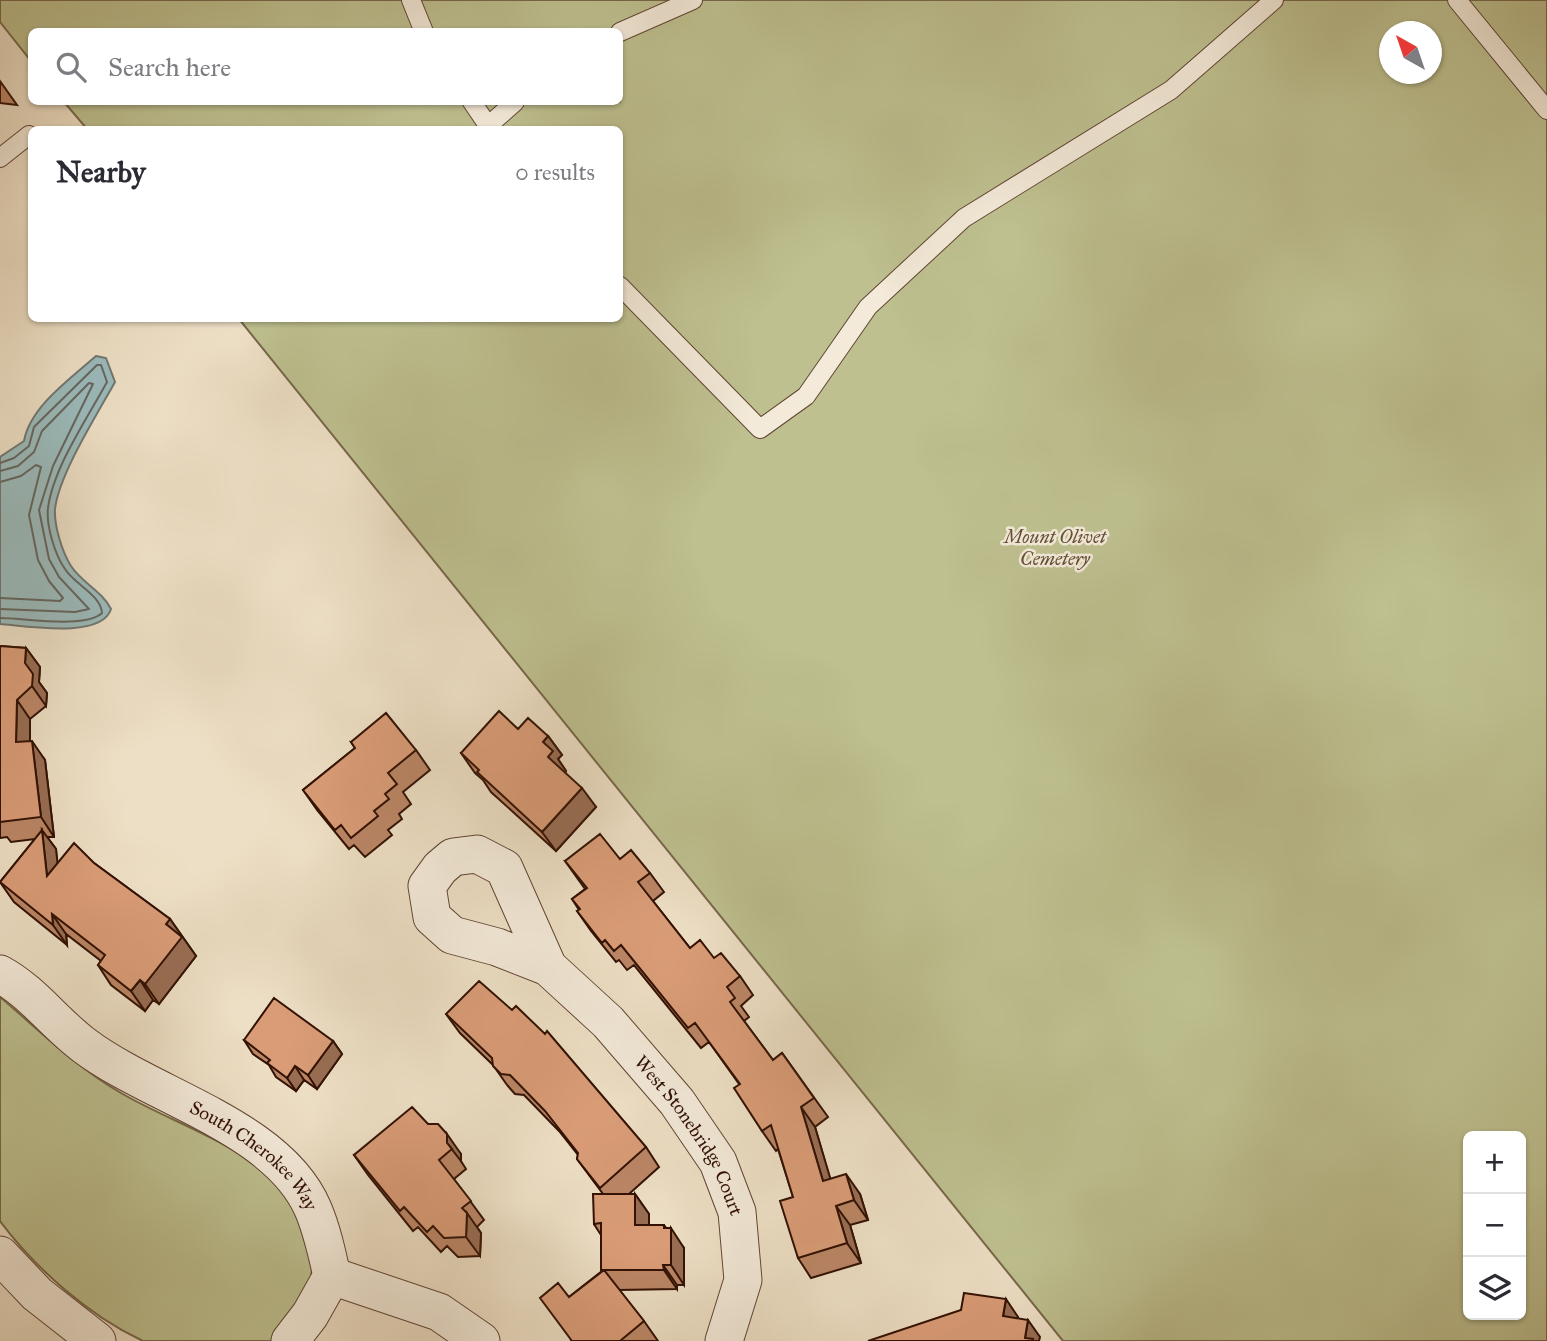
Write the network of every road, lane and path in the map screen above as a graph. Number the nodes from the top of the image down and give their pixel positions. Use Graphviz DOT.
graph roads {
  1 [pos="411,0"];
  2 [pos="694,0"];
  3 [pos="1274,0"];
  4 [pos="1457,0"];
  5 [pos="422,28"];
  6 [pos="623,31"];
  7 [pos="474,105"];
  8 [pos="512,105"];
  9 [pos="1547,110"];
  10 [pos="489,126"];
  11 [pos="491,126"];
  12 [pos="28,136"];
  13 [pos="0,158"];
  14 [pos="623,289"];
  15 [pos="548,967"];
  16 [pos="0,974"];
  17 [pos="0,1255"];
  18 [pos="332,1276"];
  19 [pos="97,1341"];
  20 [pos="289,1341"];
  21 [pos="481,1341"];
  22 [pos="724,1341"];
  1 -- 5 [label="lane"];
  2 -- 6 [label="lane"];
  3 -- 14 [label="lane"];
  4 -- 9 [label="lane"];
  7 -- 10 [label="lane"];
  8 -- 11 [label="lane"];
  12 -- 13 [label="lane"];
  15 -- 22 [label="street, West Stonebridge Court"];
  16 -- 18 [label="street, South Cherokee Way"];
  17 -- 19 [label="street"];
  18 -- 20 [label="street"];
  18 -- 21 [label="street"];
}
